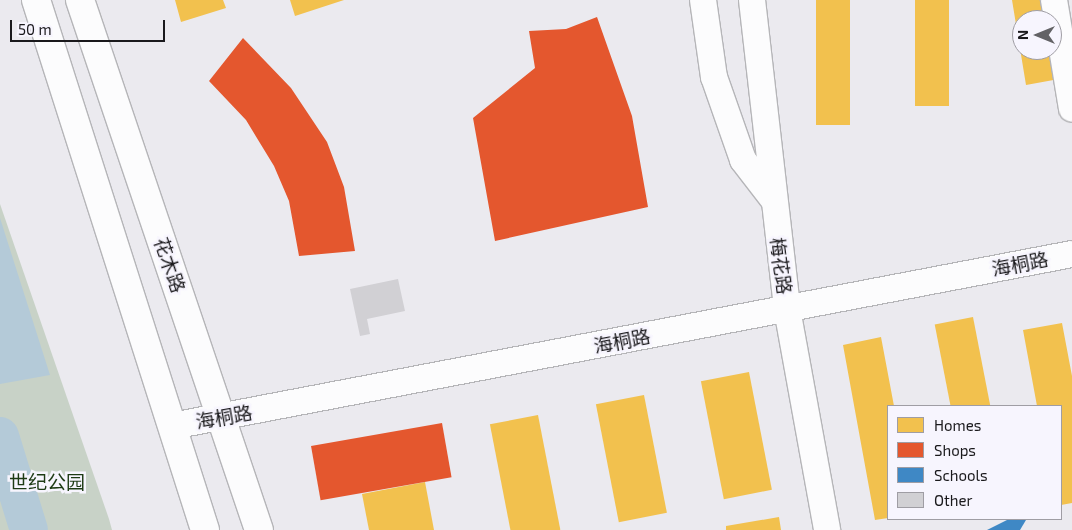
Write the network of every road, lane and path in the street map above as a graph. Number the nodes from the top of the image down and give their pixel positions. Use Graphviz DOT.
graph roads {
  1 [pos="36,0"];
  2 [pos="80,0"];
  3 [pos="703,0"];
  4 [pos="752,0"];
  5 [pos="1054,0"];
  6 [pos="1072,110"];
  7 [pos="773,200"];
  8 [pos="1072,254"];
  9 [pos="787,309"];
  10 [pos="222,417"];
  11 [pos="172,426"];
  12 [pos="205,530"];
  13 [pos="259,530"];
  14 [pos="827,530"];
  1 -- 11 [label="main road"];
  2 -- 10 [label="main road, 花木路"];
  3 -- 7 [label="street"];
  4 -- 7 [label="street, 梅花路"];
  5 -- 6 [label="street"];
  7 -- 9 [label="street, 梅花路"];
  8 -- 9 [label="street, 海桐路"];
  9 -- 10 [label="street, 海桐路"];
  9 -- 14 [label="street, 梅花路"];
  10 -- 11 [label="street, 海桐路"];
  10 -- 13 [label="main road, 花木路"];
  11 -- 12 [label="main road"];
}
